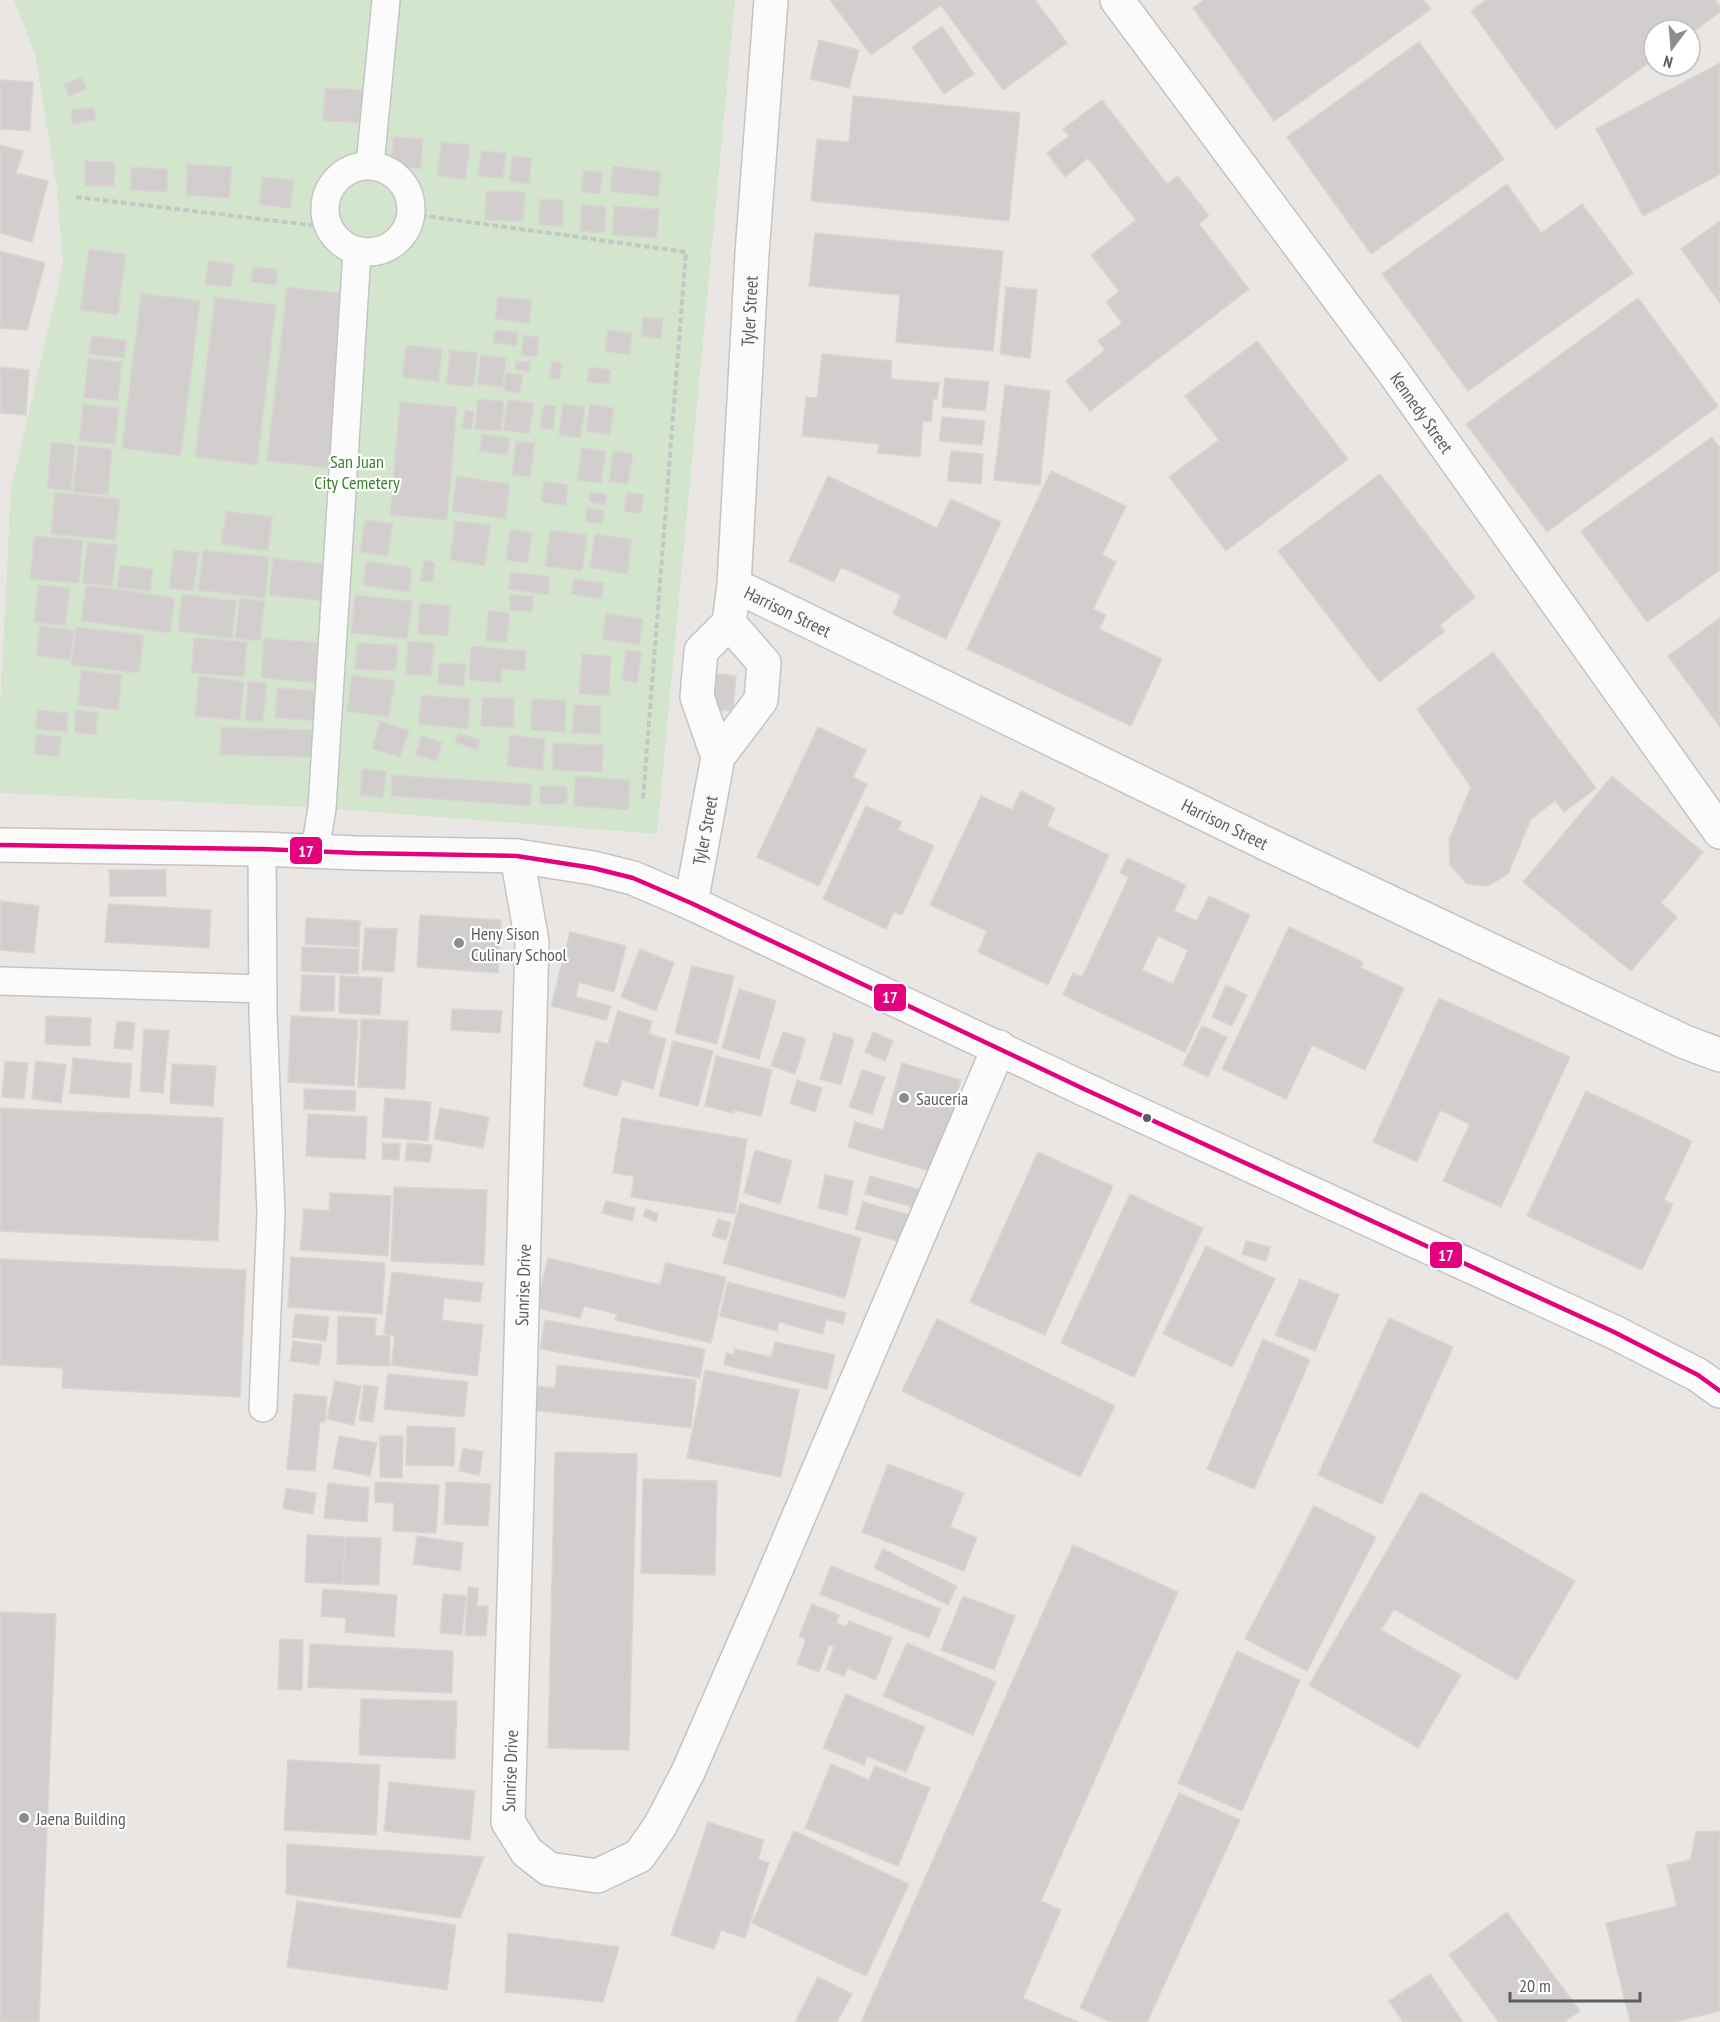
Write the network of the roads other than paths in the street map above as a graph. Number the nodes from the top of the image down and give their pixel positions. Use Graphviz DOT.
graph roads {
  1 [pos="386,0"];
  2 [pos="771,0"];
  3 [pos="1117,0"];
  4 [pos="370,165"];
  5 [pos="357,252"];
  6 [pos="734,585"];
  7 [pos="739,635"];
  8 [pos="718,757"];
  9 [pos="1720,832"];
  10 [pos="0,845"];
  11 [pos="262,849"];
  12 [pos="315,851"];
  13 [pos="518,856"];
  14 [pos="691,903"];
  15 [pos="0,981"];
  16 [pos="263,989"];
  17 [pos="999,1047"];
  18 [pos="1720,1055"];
  19 [pos="1720,1391"];
  20 [pos="263,1408"];
  1 -- 4 [label="lane"];
  2 -- 6 [label="street, Tyler Street"];
  3 -- 9 [label="street, Kennedy Street"];
  4 -- 5 [label="lane"];
  4 -- 5 [label="lane"];
  5 -- 12 [label="lane"];
  6 -- 7 [label="street, Tyler Street"];
  6 -- 18 [label="street, Harrison Street"];
  7 -- 8 [label="street, Tyler Street"];
  7 -- 8 [label="street, Tyler Street"];
  8 -- 14 [label="street, Tyler Street"];
  10 -- 11 [label="street"];
  11 -- 12 [label="street"];
  11 -- 16 [label="lane"];
  12 -- 13 [label="street"];
  13 -- 14 [label="street"];
  13 -- 17 [label="street, Sunrise Drive"];
  14 -- 17 [label="street"];
  15 -- 16 [label="lane"];
  16 -- 20 [label="lane"];
  17 -- 19 [label="street"];
}
